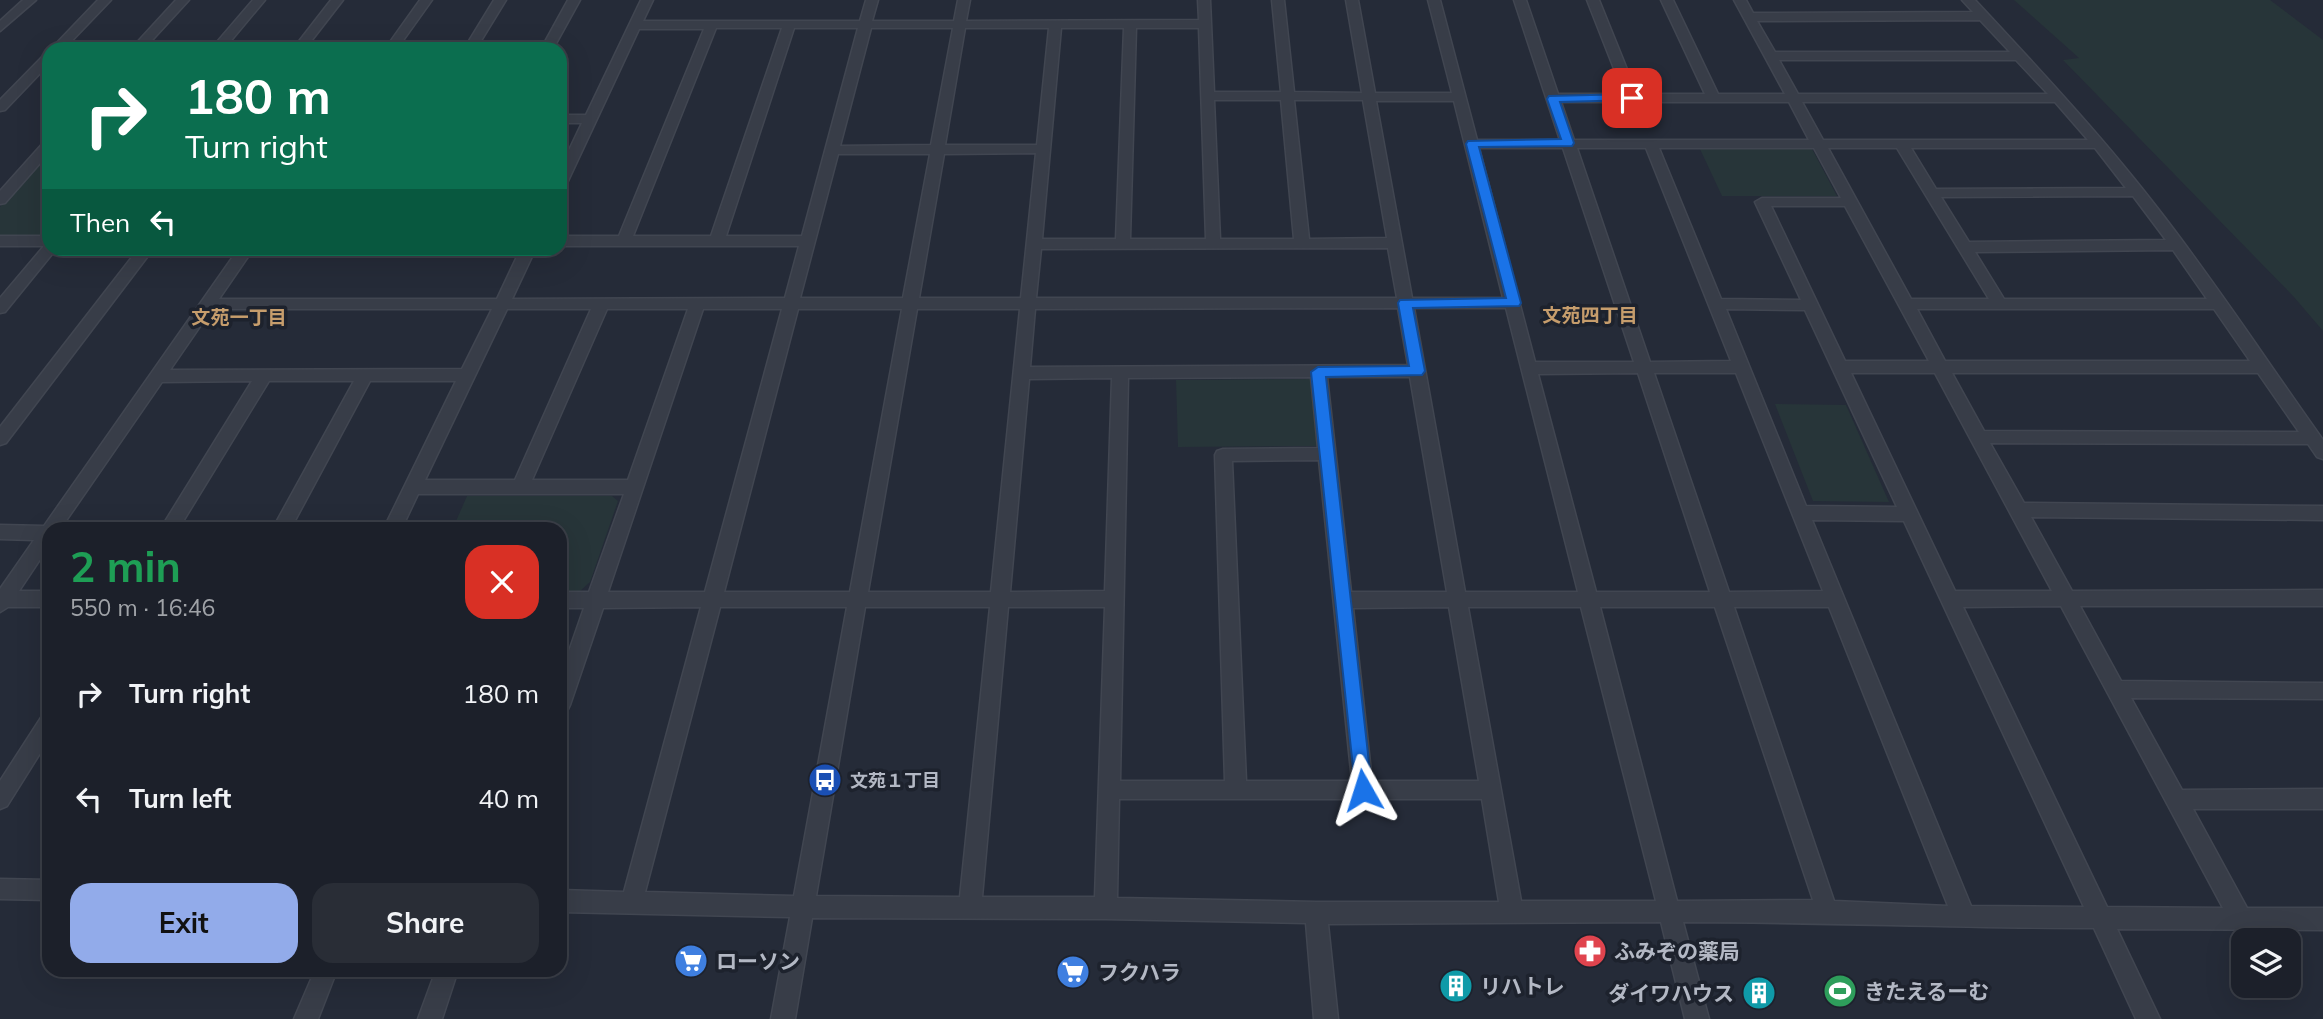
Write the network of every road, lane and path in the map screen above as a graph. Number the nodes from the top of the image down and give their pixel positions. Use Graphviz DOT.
graph roads {
  1 [pos="30,0"];
  2 [pos="105,0"];
  3 [pos="183,0"];
  4 [pos="259,0"];
  5 [pos="337,0"];
  6 [pos="426,0"];
  7 [pos="500,0"];
  8 [pos="574,0"];
  9 [pos="647,0"];
  10 [pos="872,0"];
  11 [pos="964,0"];
  12 [pos="1204,0"];
  13 [pos="1278,0"];
  14 [pos="1352,0"];
  15 [pos="1434,0"];
  16 [pos="1520,0"];
  17 [pos="1593,0"];
  18 [pos="1667,0"];
  19 [pos="1740,0"];
  20 [pos="1814,0"];
  21 [pos="1888,0"];
  22 [pos="1968,0"];
  23 [pos="1824,16"];
  24 [pos="1899,16"];
  25 [pos="1984,16"];
  26 [pos="1749,17"];
  27 [pos="712,24"];
  28 [pos="1205,24"];
  29 [pos="634,25"];
  30 [pos="789,25"];
  31 [pos="865,25"];
  32 [pos="959,25"];
  33 [pos="1055,25"];
  34 [pos="1130,25"];
  35 [pos="0,27"];
  36 [pos="64,42"];
  37 [pos="144,42"];
  38 [pos="223,42"];
  39 [pos="304,42"];
  40 [pos="396,42"];
  41 [pos="474,42"];
  42 [pos="551,42"];
  43 [pos="1769,56"];
  44 [pos="2021,56"];
  45 [pos="42,64"];
  46 [pos="1287,94"];
  47 [pos="1208,96"];
  48 [pos="1460,97"];
  49 [pos="1793,97"];
  50 [pos="1368,98"];
  51 [pos="1632,98"];
  52 [pos="1713,98"];
  53 [pos="2060,98"];
  54 [pos="1553,99"];
  55 [pos="0,107"];
  56 [pos="567,119"];
  57 [pos="590,119"];
  58 [pos="1568,143"];
  59 [pos="1818,143"];
  60 [pos="1901,143"];
  61 [pos="1472,144"];
  62 [pos="1651,144"];
  63 [pos="2097,144"];
  64 [pos="937,149"];
  65 [pos="1043,149"];
  66 [pos="834,150"];
  67 [pos="42,153"];
  68 [pos="567,168"];
  69 [pos="2138,192"];
  70 [pos="1932,193"];
  71 [pos="0,200"];
  72 [pos="1849,202"];
  73 [pos="0,241"];
  74 [pos="42,241"];
  75 [pos="567,241"];
  76 [pos="624,241"];
  77 [pos="717,241"];
  78 [pos="808,241"];
  79 [pos="1213,242"];
  80 [pos="1302,242"];
  81 [pos="1123,243"];
  82 [pos="1394,243"];
  83 [pos="1034,244"];
  84 [pos="2177,245"];
  85 [pos="1965,247"];
  86 [pos="43,256"];
  87 [pos="140,256"];
  88 [pos="241,256"];
  89 [pos="525,256"];
  90 [pos="1026,303"];
  91 [pos="1405,303"];
  92 [pos="1514,303"];
  93 [pos="208,304"];
  94 [pos="501,304"];
  95 [pos="601,304"];
  96 [pos="697,304"];
  97 [pos="793,304"];
  98 [pos="908,304"];
  99 [pos="1716,304"];
  100 [pos="1905,304"];
  101 [pos="2000,304"];
  102 [pos="2221,304"];
  103 [pos="1812,305"];
  104 [pos="0,308"];
  105 [pos="1742,367"];
  106 [pos="1842,367"];
  107 [pos="1939,367"];
  108 [pos="2265,367"];
  109 [pos="1531,368"];
  110 [pos="1645,368"];
  111 [pos="1417,371"];
  112 [pos="1119,372"];
  113 [pos="1318,372"];
  114 [pos="1020,373"];
  115 [pos="365,375"];
  116 [pos="466,375"];
  117 [pos="156,376"];
  118 [pos="264,376"];
  119 [pos="1977,437"];
  120 [pos="2312,438"];
  121 [pos="0,439"];
  122 [pos="2323,453"];
  123 [pos="1328,454"];
  124 [pos="412,487"];
  125 [pos="521,487"];
  126 [pos="634,487"];
  127 [pos="2017,510"];
  128 [pos="1802,513"];
  129 [pos="2323,513"];
  130 [pos="1911,514"];
  131 [pos="56,522"];
  132 [pos="174,522"];
  133 [pos="285,522"];
  134 [pos="396,522"];
  135 [pos="42,531"];
  136 [pos="0,532"];
  137 [pos="42,543"];
  138 [pos="2065,597"];
  139 [pos="856,598"];
  140 [pos="998,598"];
  141 [pos="2323,598"];
  142 [pos="42,599"];
  143 [pos="596,599"];
  144 [pos="1114,599"];
  145 [pos="1590,599"];
  146 [pos="1722,599"];
  147 [pos="1836,599"];
  148 [pos="1952,599"];
  149 [pos="567,600"];
  150 [pos="711,600"];
  151 [pos="1343,600"];
  152 [pos="1459,600"];
  153 [pos="2,602"];
  154 [pos="567,684"];
  155 [pos="2115,690"];
  156 [pos="2323,691"];
  157 [pos="42,733"];
  158 [pos="1236,789"];
  159 [pos="1109,790"];
  160 [pos="1363,790"];
  161 [pos="1490,790"];
  162 [pos="0,799"];
  163 [pos="2323,799"];
  164 [pos="2176,800"];
  165 [pos="0,889"];
  166 [pos="42,890"];
  167 [pos="567,901"];
  168 [pos="632,902"];
  169 [pos="804,907"];
  170 [pos="970,908"];
  171 [pos="1106,908"];
  172 [pos="1827,911"];
  173 [pos="1512,912"];
  174 [pos="1670,912"];
  175 [pos="1316,913"];
  176 [pos="1964,917"];
  177 [pos="2102,917"];
  178 [pos="2241,919"];
  179 [pos="2323,919"];
  180 [pos="323,977"];
  181 [pos="445,977"];
  182 [pos="306,1019"];
  183 [pos="430,1019"];
  184 [pos="783,1019"];
  185 [pos="1326,1019"];
  186 [pos="1697,1019"];
  187 [pos="2148,1019"];
  1 -- 35 [label="street"];
  2 -- 36 [label="street"];
  3 -- 37 [label="street"];
  4 -- 38 [label="street"];
  5 -- 39 [label="street"];
  6 -- 40 [label="street"];
  7 -- 41 [label="street"];
  8 -- 42 [label="street"];
  9 -- 29 [label="street"];
  10 -- 31 [label="street"];
  11 -- 32 [label="street"];
  12 -- 28 [label="street"];
  13 -- 46 [label="street"];
  14 -- 50 [label="street"];
  15 -- 48 [label="street"];
  16 -- 54 [label="street"];
  17 -- 51 [label="street"];
  18 -- 52 [label="street"];
  19 -- 26 [label="street"];
  20 -- 23 [label="street"];
  21 -- 24 [label="street"];
  22 -- 25 [label="street"];
  23 -- 24 [label="street"];
  23 -- 26 [label="street"];
  24 -- 25 [label="street"];
  25 -- 44 [label="street"];
  26 -- 43 [label="street"];
  27 -- 29 [label="street"];
  27 -- 30 [label="street"];
  27 -- 76 [label="street"];
  28 -- 34 [label="street"];
  28 -- 47 [label="street"];
  29 -- 57 [label="street"];
  30 -- 31 [label="street"];
  30 -- 77 [label="street"];
  31 -- 32 [label="street"];
  31 -- 66 [label="street"];
  32 -- 33 [label="street"];
  32 -- 64 [label="street"];
  33 -- 34 [label="street"];
  33 -- 65 [label="street"];
  34 -- 81 [label="street"];
  43 -- 44 [label="street"];
  43 -- 49 [label="street"];
  44 -- 53 [label="street"];
  45 -- 55 [label="street"];
  46 -- 47 [label="street"];
  46 -- 50 [label="street"];
  46 -- 80 [label="street"];
  47 -- 79 [label="street"];
  48 -- 50 [label="street"];
  48 -- 61 [label="street"];
  49 -- 52 [label="street"];
  49 -- 53 [label="street"];
  49 -- 59 [label="street"];
  50 -- 82 [label="street"];
  51 -- 52 [label="street"];
  51 -- 54 [label="street"];
  53 -- 63 [label="street"];
  54 -- 58 [label="street"];
  56 -- 57 [label="street"];
  57 -- 68 [label="street"];
  58 -- 61 [label="street"];
  58 -- 62 [label="street"];
  58 -- 110 [label="street"];
  59 -- 60 [label="street"];
  59 -- 62 [label="street"];
  59 -- 72 [label="street"];
  60 -- 63 [label="street"];
  60 -- 70 [label="street"];
  61 -- 92 [label="street"];
  62 -- 99 [label="street"];
  63 -- 69 [label="street"];
  64 -- 65 [label="street"];
  64 -- 66 [label="street"];
  64 -- 98 [label="street"];
  65 -- 83 [label="street"];
  66 -- 78 [label="street"];
  67 -- 71 [label="street"];
  69 -- 70 [label="street"];
  69 -- 84 [label="street"];
  70 -- 85 [label="street"];
  72 -- 100 [label="street"];
  72 -- 103 [label="street"];
  73 -- 74 [label="street"];
  75 -- 76 [label="street"];
  76 -- 77 [label="street"];
  77 -- 78 [label="street"];
  78 -- 97 [label="street"];
  79 -- 80 [label="street"];
  79 -- 81 [label="street"];
  80 -- 82 [label="street"];
  81 -- 83 [label="street"];
  82 -- 91 [label="street"];
  83 -- 90 [label="street"];
  84 -- 85 [label="street"];
  84 -- 102 [label="street"];
  85 -- 101 [label="street"];
  86 -- 104 [label="street"];
  87 -- 121 [label="street"];
  88 -- 93 [label="street"];
  89 -- 94 [label="street"];
  90 -- 91 [label="street"];
  90 -- 98 [label="street"];
  90 -- 114 [label="street"];
  91 -- 92 [label="street"];
  91 -- 111 [label="street"];
  92 -- 109 [label="street"];
  93 -- 94 [label="street"];
  93 -- 117 [label="street"];
  94 -- 95 [label="street"];
  94 -- 116 [label="street"];
  95 -- 96 [label="street"];
  95 -- 125 [label="street"];
  96 -- 97 [label="street"];
  96 -- 126 [label="street"];
  97 -- 98 [label="street"];
  97 -- 150 [label="street"];
  98 -- 139 [label="street"];
  99 -- 103 [label="street"];
  99 -- 105 [label="street"];
  100 -- 101 [label="street"];
  100 -- 107 [label="street"];
  101 -- 102 [label="street"];
  102 -- 108 [label="street"];
  103 -- 106 [label="street"];
  105 -- 110 [label="street"];
  105 -- 128 [label="street"];
  106 -- 107 [label="street"];
  106 -- 130 [label="street"];
  107 -- 108 [label="street"];
  107 -- 119 [label="street"];
  108 -- 120 [label="street"];
  109 -- 110 [label="street"];
  109 -- 145 [label="street"];
  110 -- 146 [label="street"];
  111 -- 113 [label="street"];
  111 -- 152 [label="street"];
  112 -- 113 [label="street"];
  112 -- 114 [label="street"];
  112 -- 144 [label="street"];
  113 -- 123 [label="street"];
  114 -- 140 [label="street"];
  115 -- 116 [label="street"];
  115 -- 118 [label="street"];
  115 -- 133 [label="street"];
  116 -- 124 [label="street"];
  117 -- 118 [label="street"];
  117 -- 131 [label="street"];
  118 -- 132 [label="street"];
  119 -- 120 [label="street"];
  119 -- 127 [label="street"];
  120 -- 122 [label="street"];
  123 -- 151 [label="street"];
  123 -- 158 [label="street"];
  124 -- 125 [label="street"];
  124 -- 134 [label="street"];
  125 -- 126 [label="street"];
  126 -- 143 [label="street"];
  127 -- 129 [label="street"];
  127 -- 138 [label="street"];
  128 -- 130 [label="street"];
  128 -- 147 [label="street"];
  130 -- 148 [label="street"];
  135 -- 136 [label="street"];
  137 -- 153 [label="street"];
  138 -- 141 [label="street"];
  138 -- 148 [label="street"];
  138 -- 155 [label="street"];
  139 -- 140 [label="street"];
  139 -- 150 [label="street"];
  139 -- 169 [label="street"];
  140 -- 144 [label="street"];
  140 -- 170 [label="street"];
  142 -- 153 [label="street"];
  143 -- 149 [label="street"];
  143 -- 150 [label="street"];
  143 -- 154 [label="street"];
  144 -- 159 [label="street"];
  145 -- 146 [label="street"];
  145 -- 152 [label="street"];
  145 -- 174 [label="street"];
  146 -- 147 [label="street"];
  146 -- 172 [label="street"];
  147 -- 176 [label="street"];
  148 -- 177 [label="street"];
  150 -- 168 [label="street"];
  151 -- 152 [label="street"];
  151 -- 160 [label="street"];
  152 -- 161 [label="street"];
  155 -- 156 [label="street"];
  155 -- 164 [label="street"];
  157 -- 162 [label="street"];
  158 -- 159 [label="street"];
  158 -- 160 [label="street"];
  159 -- 171 [label="street"];
  160 -- 161 [label="street"];
  161 -- 173 [label="street"];
  163 -- 164 [label="street"];
  164 -- 178 [label="street"];
  165 -- 166 [label="street"];
  167 -- 168 [label="street"];
  168 -- 169 [label="street"];
  169 -- 170 [label="street"];
  169 -- 184 [label="street"];
  170 -- 171 [label="street"];
  171 -- 175 [label="street"];
  172 -- 174 [label="street"];
  172 -- 176 [label="street"];
  173 -- 174 [label="street"];
  173 -- 175 [label="street"];
  174 -- 186 [label="street"];
  175 -- 185 [label="street"];
  176 -- 177 [label="street"];
  177 -- 178 [label="street"];
  177 -- 187 [label="street"];
  178 -- 179 [label="street"];
  180 -- 182 [label="street"];
  181 -- 183 [label="street"];
}
